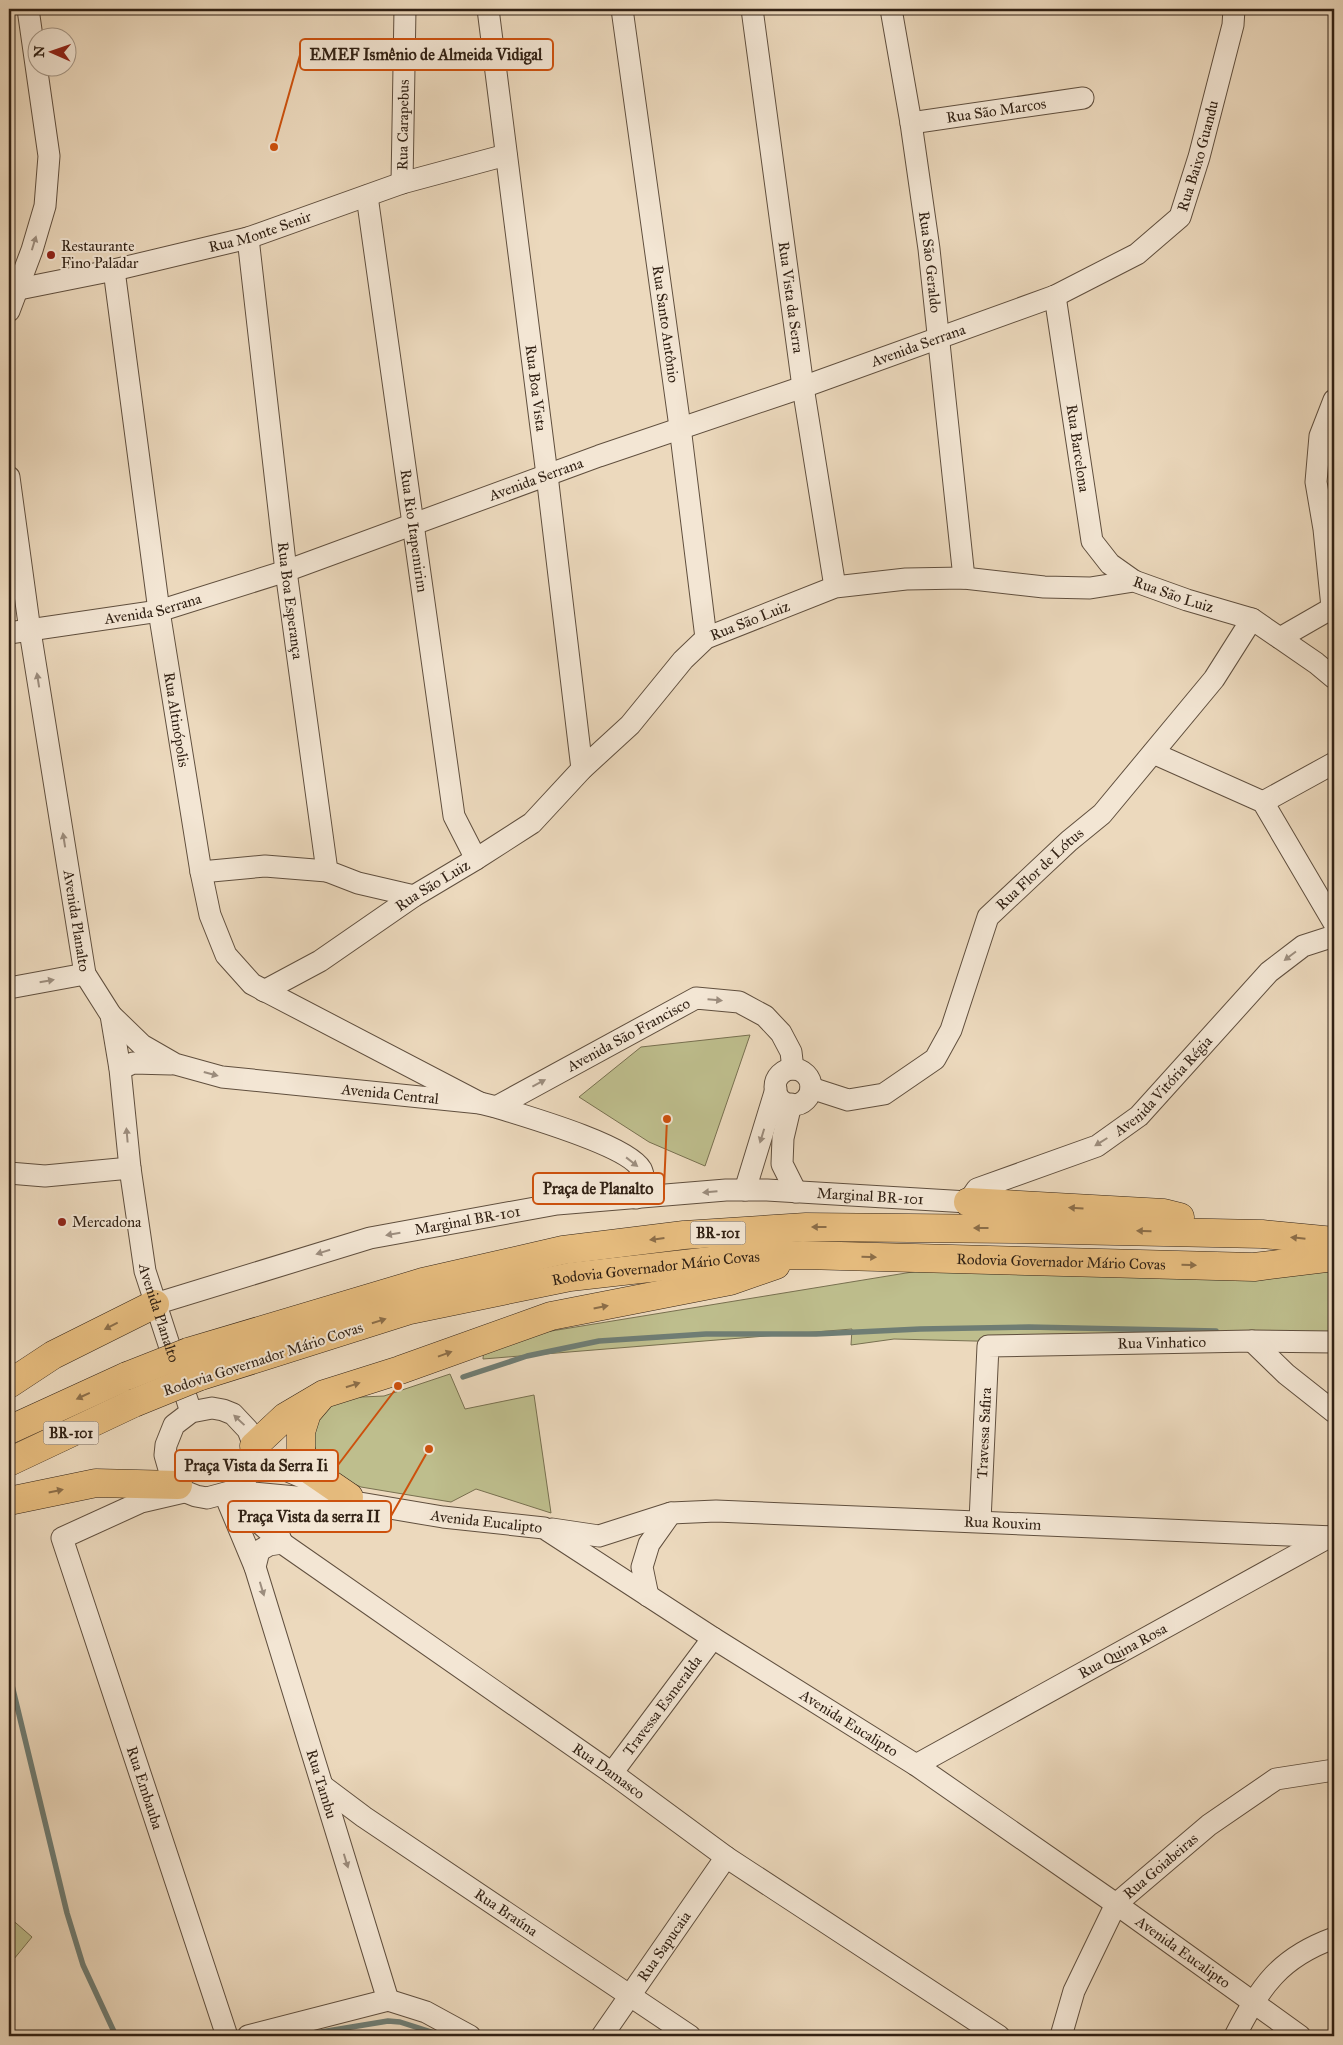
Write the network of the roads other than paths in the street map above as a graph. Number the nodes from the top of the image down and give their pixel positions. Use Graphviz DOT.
graph roads {
  1 [pos="28,9"];
  2 [pos="405,9"];
  3 [pos="488,9"];
  4 [pos="622,9"];
  5 [pos="752,9"];
  6 [pos="891,9"];
  7 [pos="1234,9"];
  8 [pos="1083,98"];
  9 [pos="911,123"];
  10 [pos="506,155"];
  11 [pos="402,183"];
  12 [pos="367,196"];
  13 [pos="248,238"];
  14 [pos="114,270"];
  15 [pos="14,291"];
  16 [pos="1055,296"];
  17 [pos="9,311"];
  18 [pos="939,338"];
  19 [pos="803,386"];
  20 [pos="1334,400"];
  21 [pos="680,427"];
  22 [pos="547,475"];
  23 [pos="9,477"];
  24 [pos="413,525"];
  25 [pos="286,571"];
  26 [pos="964,578"];
  27 [pos="1134,581"];
  28 [pos="836,587"];
  29 [pos="1333,607"];
  30 [pos="159,611"];
  31 [pos="1252,619"];
  32 [pos="30,631"];
  33 [pos="9,633"];
  34 [pos="706,638"];
  35 [pos="1280,638"];
  36 [pos="1334,678"];
  37 [pos="1153,753"];
  38 [pos="1334,763"];
  39 [pos="582,769"];
  40 [pos="1263,802"];
  41 [pos="476,859"];
  42 [pos="327,871"];
  43 [pos="201,872"];
  44 [pos="414,896"];
  45 [pos="1334,923"];
  46 [pos="1334,936"];
  47 [pos="85,974"];
  48 [pos="9,988"];
  49 [pos="264,991"];
  50 [pos="111,1015"];
  51 [pos="175,1064"];
  52 [pos="406,1065"];
  53 [pos="120,1069"];
  54 [pos="793,1069"];
  55 [pos="811,1088"];
  56 [pos="776,1089"];
  57 [pos="393,1094"];
  58 [pos="791,1104"];
  59 [pos="488,1105"];
  60 [pos="130,1168"];
  61 [pos="9,1173"];
  62 [pos="745,1190"];
  63 [pos="796,1192"];
  64 [pos="636,1198"];
  65 [pos="968,1202"];
  66 [pos="1262,1234"];
  67 [pos="1334,1241"];
  68 [pos="803,1255"];
  69 [pos="1334,1257"];
  70 [pos="155,1304"];
  71 [pos="1252,1341"];
  72 [pos="1334,1342"];
  73 [pos="988,1346"];
  74 [pos="9,1384"];
  75 [pos="324,1394"];
  76 [pos="191,1412"];
  77 [pos="1334,1412"];
  78 [pos="9,1430"];
  79 [pos="254,1451"];
  80 [pos="9,1462"];
  81 [pos="182,1488"];
  82 [pos="228,1494"];
  83 [pos="290,1497"];
  84 [pos="354,1500"];
  85 [pos="9,1501"];
  86 [pos="672,1512"];
  87 [pos="980,1521"];
  88 [pos="544,1528"];
  89 [pos="1332,1537"];
  90 [pos="282,1543"];
  91 [pos="255,1567"];
  92 [pos="648,1596"];
  93 [pos="713,1638"];
  94 [pos="916,1765"];
  95 [pos="1334,1770"];
  96 [pos="612,1773"];
  97 [pos="324,1787"];
  98 [pos="364,1817"];
  99 [pos="339,1836"];
  100 [pos="726,1857"];
  101 [pos="1116,1904"];
  102 [pos="1334,1938"];
  103 [pos="631,1995"];
  104 [pos="388,2000"];
  105 [pos="1253,2002"];
  106 [pos="227,2036"];
  107 [pos="248,2036"];
  108 [pos="470,2036"];
  109 [pos="602,2036"];
  110 [pos="690,2036"];
  111 [pos="999,2036"];
  112 [pos="1062,2036"];
  113 [pos="1235,2036"];
  114 [pos="1300,2036"];
  15 -- 1 [label="street, one-way"];
  2 -- 11 [label="street, Rua Carapebus"];
  3 -- 10 [label="street, Rua Boa Vista"];
  4 -- 21 [label="street, Rua Santo Antônio"];
  5 -- 19 [label="street, Rua Vista da Serra"];
  6 -- 9 [label="street, Rua São Geraldo"];
  7 -- 16 [label="street, Rua Baixo Guandu"];
  8 -- 9 [label="street, Rua São Marcos"];
  9 -- 18 [label="street, Rua São Geraldo"];
  10 -- 11 [label="street, Rua Monte Senir"];
  10 -- 22 [label="street, Rua Boa Vista"];
  11 -- 12 [label="street, Rua Monte Senir"];
  12 -- 13 [label="street, Rua Monte Senir"];
  12 -- 24 [label="street, Rua Rio Itapemirim"];
  13 -- 14 [label="street, Rua Monte Senir"];
  13 -- 25 [label="street, Rua Boa Esperança"];
  14 -- 15 [label="street, Rua Monte Senir"];
  14 -- 30 [label="street, Rua Altinópolis"];
  15 -- 17 [label="street"];
  16 -- 18 [label="street, Avenida Serrana"];
  16 -- 27 [label="street, Rua Barcelona"];
  18 -- 19 [label="street, Avenida Serrana"];
  18 -- 26 [label="street, Rua São Geraldo"];
  19 -- 21 [label="street, Avenida Serrana"];
  19 -- 28 [label="street, Rua Vista da Serra"];
  20 -- 29 [label="street"];
  21 -- 22 [label="street, Avenida Serrana"];
  21 -- 34 [label="street, Rua Santo Antônio"];
  22 -- 24 [label="street, Avenida Serrana"];
  22 -- 39 [label="street, Rua Boa Vista"];
  23 -- 32 [label="street, Avenida Planalto"];
  24 -- 25 [label="street, Avenida Serrana"];
  24 -- 41 [label="street, Rua Rio Itapemirim"];
  25 -- 30 [label="street, Avenida Serrana"];
  25 -- 42 [label="street, Rua Boa Esperança"];
  26 -- 27 [label="street, Rua São Luiz"];
  26 -- 28 [label="street, Rua São Luiz"];
  27 -- 31 [label="street, Rua São Luiz"];
  28 -- 34 [label="street, Rua São Luiz"];
  29 -- 35 [label="street"];
  30 -- 32 [label="street, Avenida Serrana"];
  30 -- 43 [label="street, Rua Altinópolis"];
  31 -- 35 [label="street, Rua São Luiz"];
  31 -- 37 [label="street, Rua Flor de Lótus"];
  32 -- 33 [label="street, Avenida Serrana"];
  47 -- 32 [label="street, Avenida Planalto, one-way"];
  34 -- 39 [label="street, Rua São Luiz"];
  35 -- 36 [label="street, Rua São Luiz"];
  37 -- 40 [label="street"];
  37 -- 55 [label="street, Rua Flor de Lótus"];
  38 -- 40 [label="street"];
  39 -- 41 [label="street, Rua São Luiz"];
  40 -- 45 [label="street"];
  41 -- 44 [label="street, Rua São Luiz"];
  42 -- 43 [label="street"];
  42 -- 44 [label="street"];
  43 -- 49 [label="street, Rua Altinópolis"];
  44 -- 49 [label="street, Rua São Luiz"];
  46 -- 65 [label="street, Avenida Vitória Régia, one-way"];
  48 -- 47 [label="street, one-way"];
  47 -- 50 [label="street, Avenida Planalto"];
  49 -- 52 [label="street, Rua Altinópolis"];
  50 -- 51 [label="street, Avenida Central"];
  50 -- 53 [label="street, Avenida Planalto"];
  51 -- 53 [label="street"];
  51 -- 57 [label="street, Avenida Central, one-way"];
  52 -- 57 [label="street"];
  52 -- 59 [label="street, Rua Altinópolis"];
  60 -- 53 [label="street, Avenida Planalto, one-way"];
  54 -- 55 [label="street"];
  54 -- 56 [label="street"];
  59 -- 54 [label="street, Avenida São Francisco, one-way"];
  55 -- 58 [label="street"];
  56 -- 58 [label="street"];
  56 -- 62 [label="street, one-way"];
  57 -- 59 [label="street, Avenida Central"];
  58 -- 63 [label="street"];
  59 -- 64 [label="street, Avenida Central, one-way"];
  60 -- 61 [label="street"];
  60 -- 70 [label="street, Avenida Planalto"];
  62 -- 63 [label="street, Marginal BR-101"];
  62 -- 64 [label="street, Marginal BR-101, one-way"];
  63 -- 65 [label="street, Marginal BR-101"];
  64 -- 70 [label="street, Marginal BR-101, one-way"];
  66 -- 65 [label="main road, one-way"];
  67 -- 66 [label="main road, Rodovia Governador Mário Covas / BR-101, one-way"];
  66 -- 78 [label="main road, Rodovia Governador Mário Covas / BR-101, one-way, bridge"];
  68 -- 69 [label="main road, Rodovia Governador Mário Covas / BR-101, one-way"];
  75 -- 68 [label="main road, one-way"];
  80 -- 68 [label="main road, Rodovia Governador Mário Covas / BR-101, one-way, bridge"];
  70 -- 74 [label="main road, one-way"];
  70 -- 76 [label="street, Avenida Planalto"];
  71 -- 72 [label="street, Rua Vinhatico"];
  71 -- 73 [label="street, Rua Vinhatico"];
  71 -- 77 [label="street"];
  73 -- 87 [label="street, Travessa Safira"];
  75 -- 79 [label="main road"];
  75 -- 84 [label="main road"];
  79 -- 76 [label="street, one-way"];
  76 -- 81 [label="street"];
  79 -- 82 [label="street"];
  79 -- 84 [label="street, Avenida Eucalipto"];
  81 -- 82 [label="street"];
  85 -- 81 [label="main road, one-way"];
  81 -- 106 [label="street, Rua Embauba"];
  82 -- 83 [label="street, Avenida Eucalipto"];
  82 -- 90 [label="street, Rua Damasco"];
  82 -- 91 [label="street, Rua Tambu"];
  83 -- 84 [label="street, Avenida Eucalipto"];
  83 -- 90 [label="street"];
  84 -- 88 [label="street, Avenida Eucalipto"];
  86 -- 87 [label="street, Rua Rouxim"];
  86 -- 88 [label="street, Rua Rouxim"];
  86 -- 92 [label="street"];
  87 -- 89 [label="street, Rua Rouxim"];
  88 -- 92 [label="street, Avenida Eucalipto"];
  89 -- 94 [label="street, Rua Quina Rosa"];
  90 -- 91 [label="street"];
  90 -- 96 [label="street, Rua Damasco"];
  91 -- 97 [label="street, Rua Tambu, one-way"];
  92 -- 93 [label="street, Avenida Eucalipto"];
  93 -- 94 [label="street, Avenida Eucalipto"];
  93 -- 96 [label="street, Travessa Esmeralda"];
  94 -- 101 [label="street, Avenida Eucalipto"];
  95 -- 101 [label="street, Rua Goiabeiras"];
  96 -- 100 [label="street, Rua Damasco"];
  97 -- 98 [label="street, Rua Braúna"];
  97 -- 99 [label="street, Rua Tambu"];
  98 -- 99 [label="street"];
  98 -- 103 [label="street, Rua Braúna"];
  99 -- 104 [label="street, Rua Tambu, one-way"];
  100 -- 103 [label="street, Rua Sapucaia"];
  100 -- 111 [label="street, Rua Damasco"];
  101 -- 105 [label="street, Avenida Eucalipto"];
  101 -- 112 [label="street, Rua Goiabeiras"];
  102 -- 105 [label="street"];
  103 -- 109 [label="street, Rua Sapucaia"];
  103 -- 110 [label="street, Rua Braúna"];
  104 -- 107 [label="street"];
  104 -- 108 [label="street"];
  105 -- 113 [label="street"];
  105 -- 114 [label="street, Avenida Eucalipto"];
}
